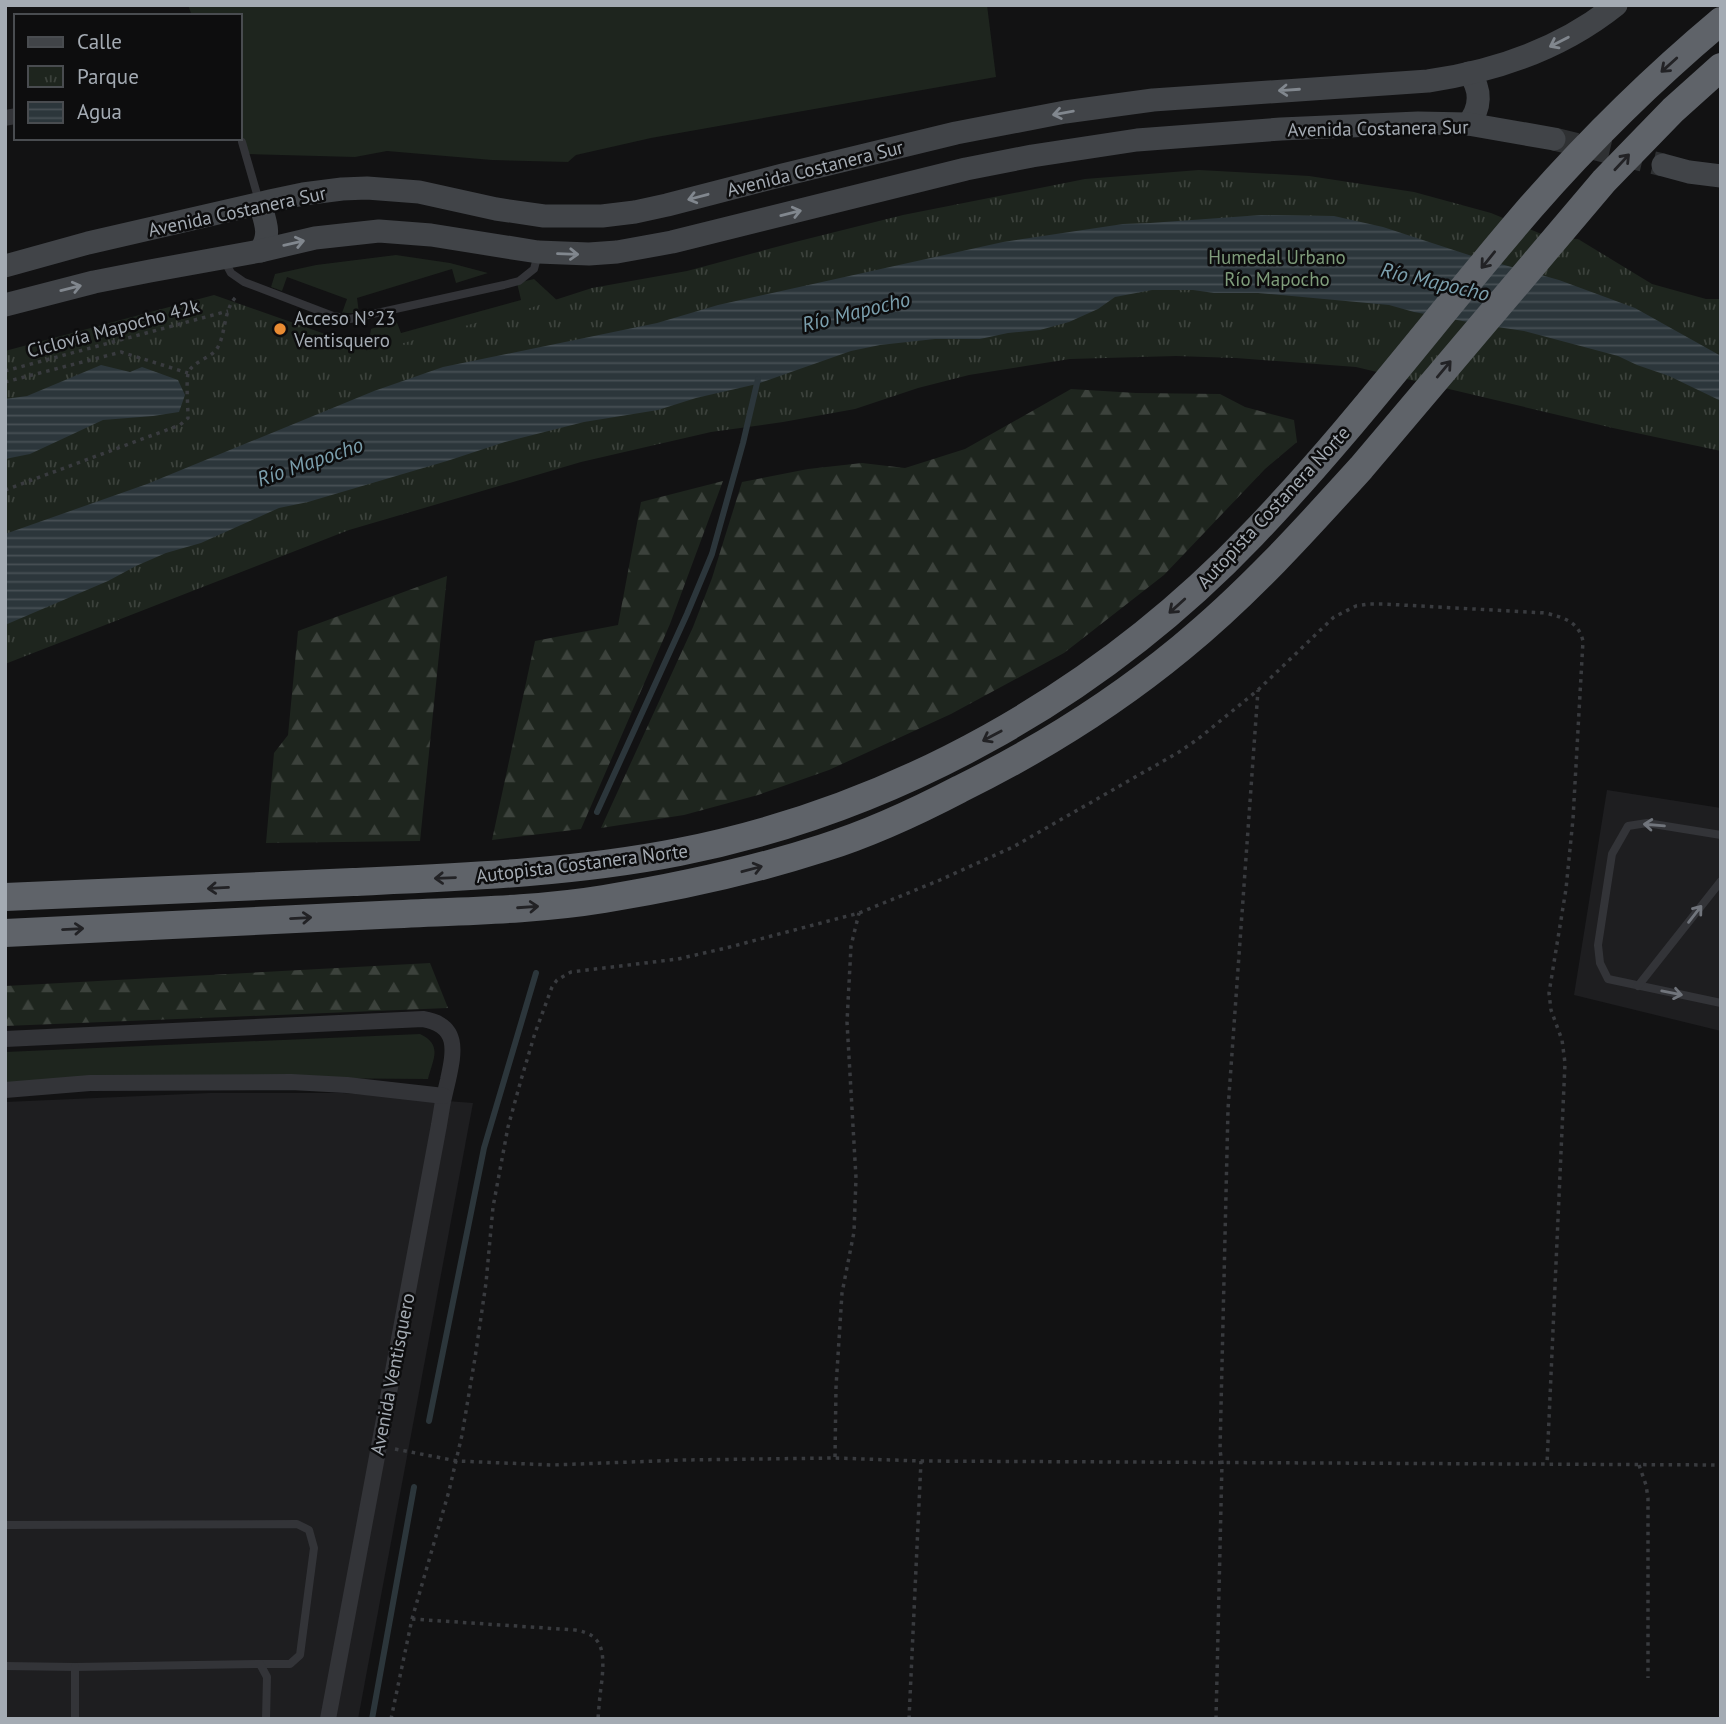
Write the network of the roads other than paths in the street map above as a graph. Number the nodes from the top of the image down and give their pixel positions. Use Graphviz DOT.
graph roads {
  1 [pos="1616,5"];
  2 [pos="1721,21"];
  3 [pos="1721,67"];
  4 [pos="1469,73"];
  5 [pos="1345,86"];
  6 [pos="1468,124"];
  7 [pos="1347,125"];
  8 [pos="1554,139"];
  9 [pos="242,142"];
  10 [pos="1662,165"];
  11 [pos="1721,176"];
  12 [pos="260,204"];
  13 [pos="260,251"];
  14 [pos="538,252"];
  15 [pos="223,258"];
  16 [pos="5,266"];
  17 [pos="7,304"];
  18 [pos="1721,835"];
  19 [pos="1721,881"];
  20 [pos="5,897"];
  21 [pos="5,933"];
  22 [pos="1638,986"];
  23 [pos="1721,1003"];
  24 [pos="5,1039"];
  25 [pos="5,1090"];
  26 [pos="444,1096"];
  27 [pos="5,1525"];
  28 [pos="260,1664"];
  29 [pos="5,1666"];
  30 [pos="75,1667"];
  31 [pos="75,1719"];
  32 [pos="266,1719"];
  33 [pos="328,1719"];
  1 -- 4 [label="street, Avenida Costanera Sur, one-way"];
  2 -- 20 [label="highway, Autopista Costanera Norte, one-way"];
  21 -- 3 [label="highway, Autopista Costanera Norte, one-way"];
  4 -- 5 [label="street, Avenida Costanera Sur"];
  4 -- 6 [label="street"];
  5 -- 7 [label="street"];
  5 -- 12 [label="street, Avenida Costanera Sur, one-way"];
  6 -- 7 [label="street, Avenida Costanera Sur"];
  6 -- 8 [label="street, Avenida Costanera Sur"];
  14 -- 7 [label="street, Avenida Costanera Sur, one-way"];
  9 -- 12 [label="lane"];
  10 -- 11 [label="street"];
  12 -- 13 [label="street"];
  12 -- 16 [label="street, Avenida Costanera Sur"];
  13 -- 14 [label="street, Avenida Costanera Sur, one-way"];
  13 -- 15 [label="street, Avenida Costanera Sur"];
  14 -- 15 [label="lane"];
  17 -- 15 [label="street, Avenida Costanera Sur, one-way"];
  18 -- 22 [label="lane, one-way"];
  22 -- 19 [label="lane, one-way"];
  22 -- 23 [label="lane, one-way"];
  24 -- 26 [label="street, Avenida Ventisquero"];
  25 -- 26 [label="street"];
  26 -- 33 [label="street, Avenida Ventisquero"];
  27 -- 28 [label="lane"];
  28 -- 30 [label="lane"];
  28 -- 32 [label="lane"];
  29 -- 30 [label="lane"];
  30 -- 31 [label="lane"];
}
